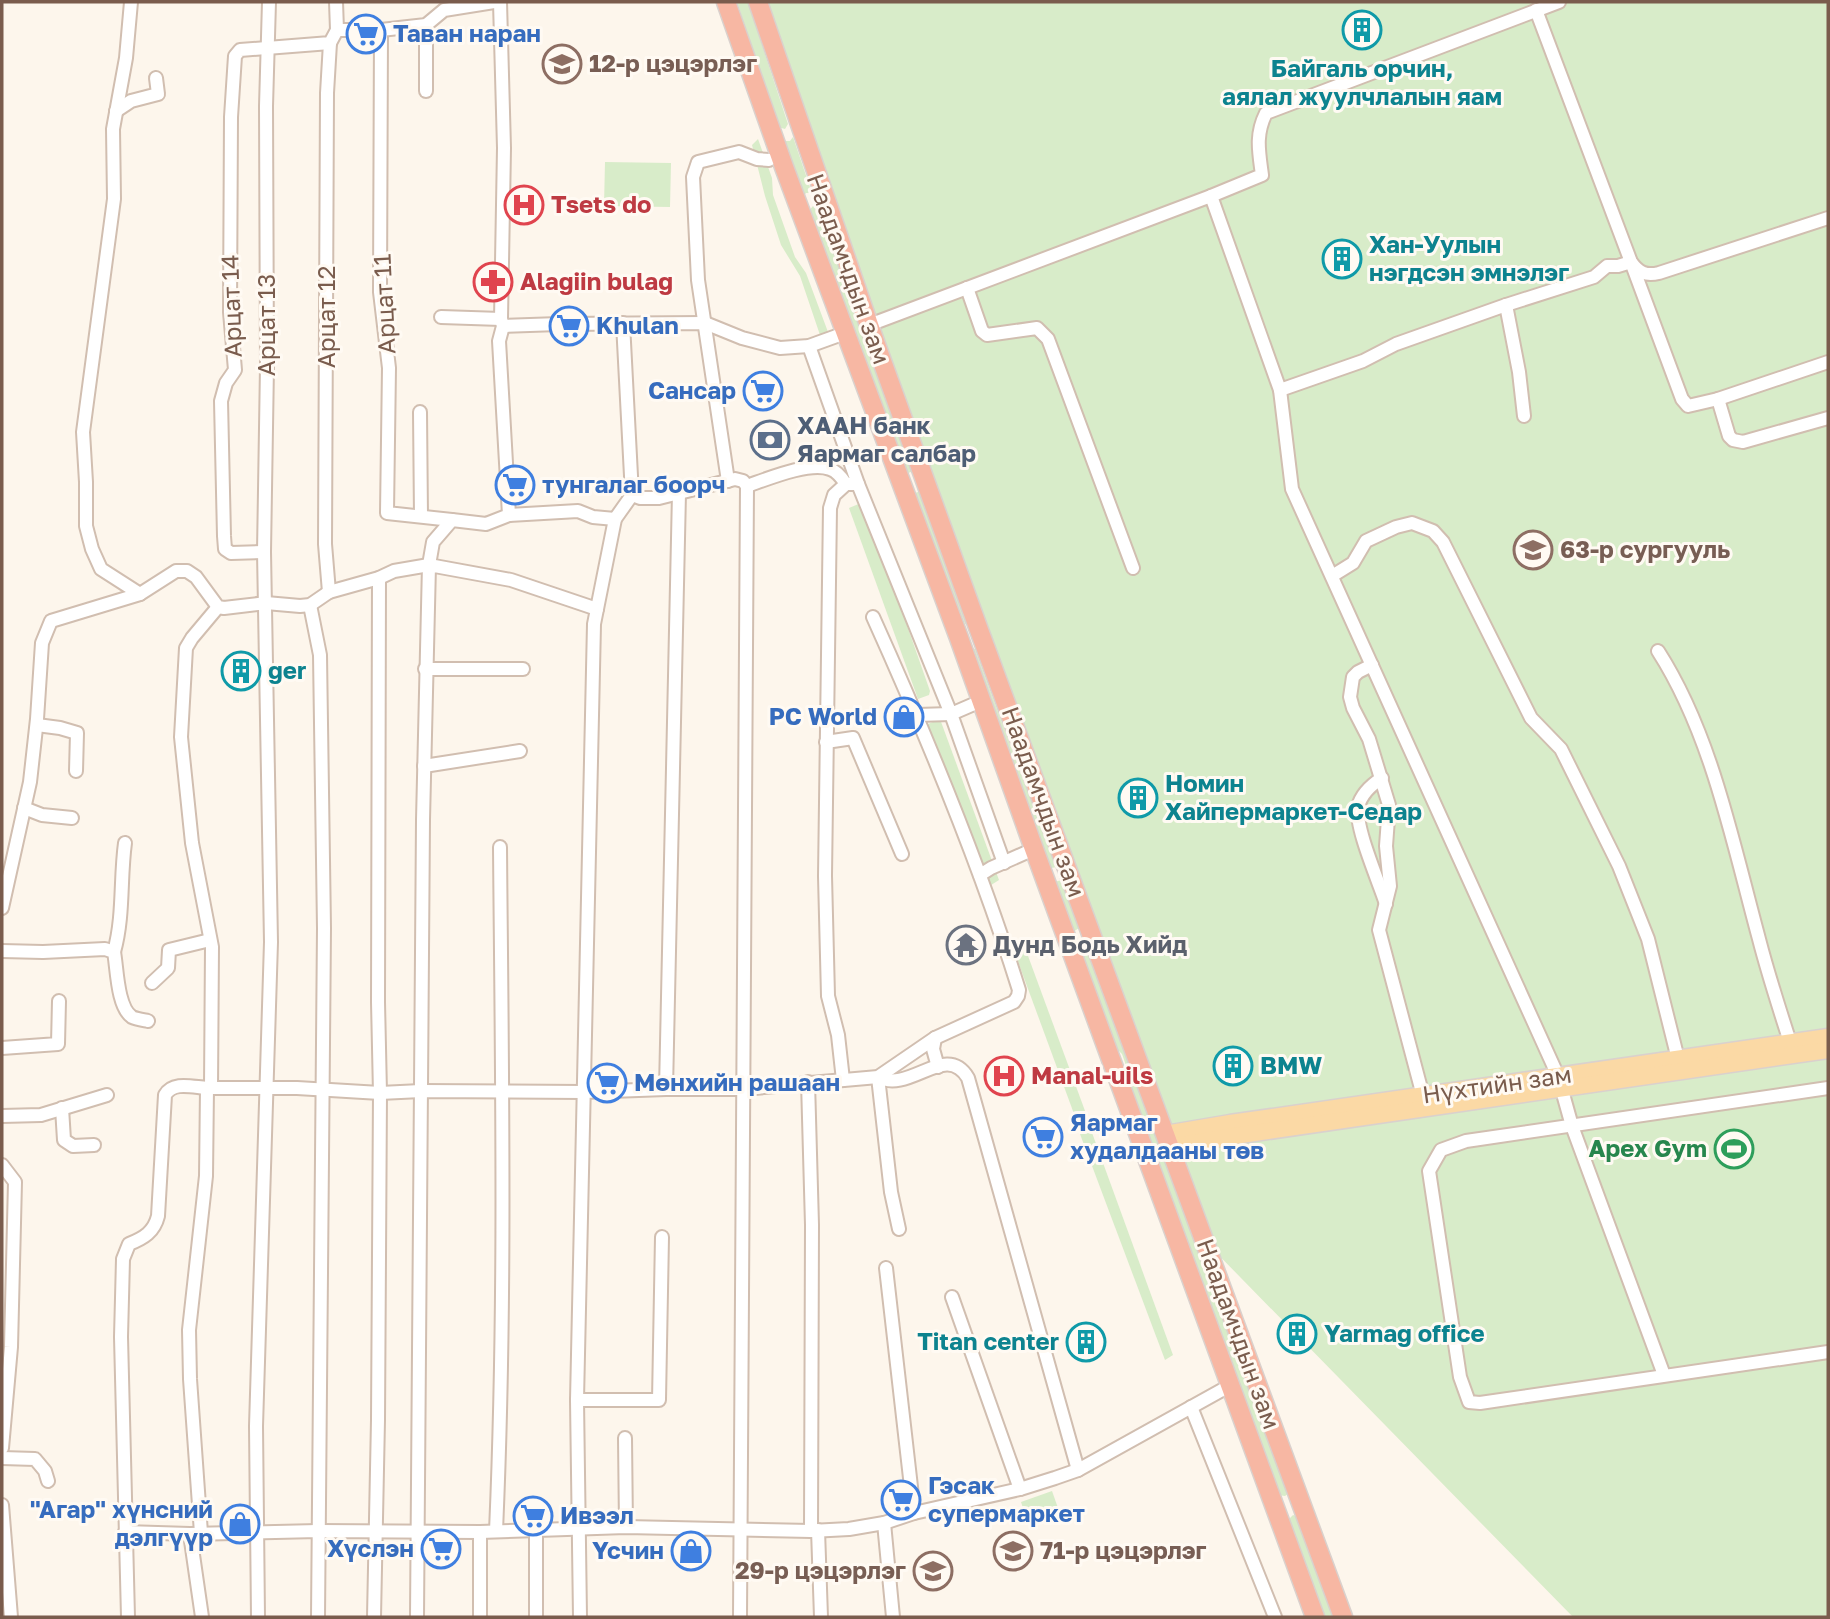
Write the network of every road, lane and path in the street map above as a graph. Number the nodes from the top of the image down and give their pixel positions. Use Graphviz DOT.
graph roads {
  1 [pos="131,2"];
  2 [pos="269,2"];
  3 [pos="336,2"];
  4 [pos="494,2"];
  5 [pos="500,2"];
  6 [pos="726,2"];
  7 [pos="758,2"];
  8 [pos="1559,2"];
  9 [pos="442,6"];
  10 [pos="1536,10"];
  11 [pos="426,24"];
  12 [pos="337,30"];
  13 [pos="381,30"];
  14 [pos="330,43"];
  15 [pos="269,47"];
  16 [pos="156,78"];
  17 [pos="426,91"];
  18 [pos="116,111"];
  19 [pos="800,124"];
  20 [pos="773,135"];
  21 [pos="769,160"];
  22 [pos="1211,196"];
  23 [pos="826,200"];
  24 [pos="800,211"];
  25 [pos="1828,218"];
  26 [pos="1631,262"];
  27 [pos="967,288"];
  28 [pos="1506,304"];
  29 [pos="441,317"];
  30 [pos="502,323"];
  31 [pos="623,323"];
  32 [pos="705,323"];
  33 [pos="869,325"];
  34 [pos="845,332"];
  35 [pos="809,346"];
  36 [pos="1828,362"];
  37 [pos="1280,390"];
  38 [pos="1718,399"];
  39 [pos="419,411"];
  40 [pos="1524,416"];
  41 [pos="1828,418"];
  42 [pos="728,481"];
  43 [pos="852,484"];
  44 [pos="747,486"];
  45 [pos="678,493"];
  46 [pos="632,495"];
  47 [pos="509,515"];
  48 [pos="421,516"];
  49 [pos="614,519"];
  50 [pos="452,520"];
  51 [pos="264,552"];
  52 [pos="429,565"];
  53 [pos="1133,568"];
  54 [pos="1332,576"];
  55 [pos="379,578"];
  56 [pos="329,592"];
  57 [pos="140,594"];
  58 [pos="266,603"];
  59 [pos="310,605"];
  60 [pos="218,607"];
  61 [pos="597,609"];
  62 [pos="873,617"];
  63 [pos="979,630"];
  64 [pos="959,638"];
  65 [pos="1658,651"];
  66 [pos="1372,665"];
  67 [pos="425,669"];
  68 [pos="523,669"];
  69 [pos="981,701"];
  70 [pos="951,714"];
  71 [pos="917,715"];
  72 [pos="37,725"];
  73 [pos="826,742"];
  74 [pos="520,751"];
  75 [pos="424,766"];
  76 [pos="76,771"];
  77 [pos="1382,778"];
  78 [pos="24,808"];
  79 [pos="72,818"];
  80 [pos="125,843"];
  81 [pos="500,847"];
  82 [pos="1034,849"];
  83 [pos="902,854"];
  84 [pos="1004,863"];
  85 [pos="1067,864"];
  86 [pos="1043,874"];
  87 [pos="980,875"];
  88 [pos="1386,904"];
  89 [pos="2,908"];
  90 [pos="1093,935"];
  91 [pos="210,940"];
  92 [pos="1069,946"];
  93 [pos="2,951"];
  94 [pos="114,952"];
  95 [pos="152,983"];
  96 [pos="59,1001"];
  97 [pos="148,1021"];
  98 [pos="1828,1037"];
  99 [pos="935,1038"];
  100 [pos="1790,1042"];
  101 [pos="2,1048"];
  102 [pos="1828,1050"];
  103 [pos="1137,1059"];
  104 [pos="1678,1059"];
  105 [pos="938,1066"];
  106 [pos="1115,1068"];
  107 [pos="878,1077"];
  108 [pos="843,1080"];
  109 [pos="808,1082"];
  110 [pos="1560,1082"];
  111 [pos="267,1087"];
  112 [pos="209,1088"];
  113 [pos="666,1088"];
  114 [pos="1828,1088"];
  115 [pos="743,1089"];
  116 [pos="321,1090"];
  117 [pos="421,1091"];
  118 [pos="502,1091"];
  119 [pos="584,1092"];
  120 [pos="380,1093"];
  121 [pos="107,1096"];
  122 [pos="1423,1096"];
  123 [pos="62,1108"];
  124 [pos="2,1116"];
  125 [pos="1572,1126"];
  126 [pos="1167,1141"];
  127 [pos="94,1145"];
  128 [pos="2,1165"];
  129 [pos="899,1229"];
  130 [pos="662,1237"];
  131 [pos="886,1268"];
  132 [pos="952,1297"];
  133 [pos="1828,1352"];
  134 [pos="1664,1375"];
  135 [pos="1231,1385"];
  136 [pos="577,1400"];
  137 [pos="1191,1407"];
  138 [pos="625,1438"];
  139 [pos="2,1448"];
  140 [pos="2,1458"];
  141 [pos="1078,1470"];
  142 [pos="48,1481"];
  143 [pos="1020,1489"];
  144 [pos="1300,1501"];
  145 [pos="2,1505"];
  146 [pos="1276,1511"];
  147 [pos="914,1513"];
  148 [pos="884,1523"];
  149 [pos="626,1527"];
  150 [pos="578,1528"];
  151 [pos="536,1529"];
  152 [pos="739,1529"];
  153 [pos="417,1530"];
  154 [pos="815,1530"];
  155 [pos="318,1531"];
  156 [pos="375,1531"];
  157 [pos="496,1531"];
  158 [pos="125,1532"];
  159 [pos="258,1532"];
  160 [pos="480,1532"];
  161 [pos="195,1533"];
  162 [pos="11,1617"];
  163 [pos="128,1617"];
  164 [pos="202,1617"];
  165 [pos="258,1617"];
  166 [pos="318,1617"];
  167 [pos="374,1617"];
  168 [pos="417,1617"];
  169 [pos="480,1617"];
  170 [pos="536,1617"];
  171 [pos="580,1617"];
  172 [pos="740,1617"];
  173 [pos="821,1617"];
  174 [pos="893,1617"];
  175 [pos="1275,1617"];
  176 [pos="1315,1617"];
  177 [pos="1343,1617"];
  1 -- 18 [label="street"];
  2 -- 15 [label="street, Арцат 13"];
  3 -- 12 [label="street"];
  4 -- 9 [label="street"];
  5 -- 30 [label="street"];
  6 -- 20 [label="highway, Наадамчдын зам"];
  7 -- 19 [label="highway, Наадамчдын зам"];
  8 -- 10 [label="street"];
  9 -- 11 [label="street"];
  10 -- 22 [label="street"];
  10 -- 26 [label="street"];
  11 -- 13 [label="street"];
  11 -- 17 [label="street"];
  12 -- 13 [label="street"];
  12 -- 14 [label="street"];
  13 -- 48 [label="street, Арцат 11"];
  14 -- 15 [label="street"];
  14 -- 56 [label="street, Арцат 12"];
  15 -- 51 [label="street, Арцат 13"];
  15 -- 51 [label="street, Арцат 14"];
  16 -- 18 [label="street"];
  18 -- 57 [label="street"];
  19 -- 20 [label="highway"];
  19 -- 23 [label="highway, Наадамчдын зам"];
  20 -- 24 [label="highway, Наадамчдын зам"];
  21 -- 32 [label="street"];
  22 -- 27 [label="street"];
  22 -- 37 [label="street"];
  23 -- 24 [label="highway"];
  23 -- 33 [label="highway, Наадамчдын зам"];
  24 -- 34 [label="highway, Наадамчдын зам"];
  25 -- 26 [label="street"];
  26 -- 28 [label="street"];
  26 -- 38 [label="street"];
  27 -- 33 [label="street"];
  27 -- 53 [label="street"];
  28 -- 37 [label="street"];
  28 -- 40 [label="street"];
  29 -- 30 [label="street"];
  30 -- 31 [label="street"];
  30 -- 47 [label="street"];
  31 -- 32 [label="street"];
  31 -- 46 [label="street"];
  32 -- 35 [label="street"];
  32 -- 42 [label="street"];
  33 -- 63 [label="highway, Наадамчдын зам"];
  34 -- 35 [label="street"];
  34 -- 64 [label="highway, Наадамчдын зам"];
  35 -- 43 [label="street"];
  36 -- 38 [label="street"];
  37 -- 54 [label="street"];
  38 -- 41 [label="street"];
  39 -- 48 [label="street"];
  42 -- 44 [label="street"];
  42 -- 45 [label="street"];
  43 -- 44 [label="street"];
  43 -- 70 [label="street"];
  43 -- 73 [label="street"];
  44 -- 115 [label="street"];
  45 -- 46 [label="street"];
  45 -- 113 [label="street"];
  46 -- 49 [label="street"];
  47 -- 49 [label="street, Арцат 11"];
  47 -- 50 [label="street, Арцат 11"];
  48 -- 50 [label="street, Арцат 11"];
  49 -- 61 [label="street"];
  50 -- 52 [label="street"];
  51 -- 58 [label="street, Арцат 13"];
  52 -- 55 [label="street"];
  52 -- 61 [label="street"];
  52 -- 67 [label="street"];
  54 -- 66 [label="street"];
  54 -- 104 [label="street"];
  55 -- 56 [label="street"];
  55 -- 120 [label="street"];
  56 -- 59 [label="street"];
  57 -- 60 [label="street"];
  57 -- 72 [label="street"];
  58 -- 59 [label="street"];
  58 -- 60 [label="street"];
  58 -- 111 [label="street, Арцат 13"];
  59 -- 116 [label="street"];
  60 -- 91 [label="street"];
  61 -- 119 [label="street"];
  62 -- 71 [label="street"];
  63 -- 64 [label="highway"];
  63 -- 85 [label="highway, Наадамчдын зам"];
  64 -- 69 [label="highway, Наадамчдын зам"];
  65 -- 100 [label="street"];
  66 -- 77 [label="street"];
  66 -- 110 [label="street"];
  67 -- 68 [label="street"];
  67 -- 75 [label="street"];
  69 -- 70 [label="street"];
  69 -- 82 [label="highway, Наадамчдын зам"];
  70 -- 71 [label="street"];
  70 -- 84 [label="street"];
  71 -- 87 [label="street"];
  72 -- 76 [label="street"];
  72 -- 78 [label="street"];
  73 -- 83 [label="street"];
  73 -- 108 [label="street"];
  74 -- 75 [label="street"];
  75 -- 117 [label="street"];
  77 -- 88 [label="street"];
  77 -- 88 [label="street"];
  78 -- 79 [label="street"];
  78 -- 89 [label="street"];
  80 -- 94 [label="street"];
  81 -- 118 [label="street"];
  82 -- 84 [label="street"];
  82 -- 86 [label="highway, Наадамчдын зам"];
  84 -- 87 [label="street"];
  85 -- 86 [label="highway"];
  85 -- 90 [label="highway, Наадамчдын зам"];
  86 -- 92 [label="highway, Наадамчдын зам"];
  87 -- 99 [label="street"];
  88 -- 122 [label="street"];
  90 -- 92 [label="highway"];
  90 -- 103 [label="highway, Наадамчдын зам"];
  91 -- 95 [label="street"];
  91 -- 112 [label="street"];
  92 -- 106 [label="highway, Наадамчдын зам"];
  93 -- 94 [label="street"];
  94 -- 97 [label="street"];
  96 -- 101 [label="street"];
  98 -- 100 [label="main road, Нүхтийн зам"];
  99 -- 105 [label="street"];
  99 -- 107 [label="street"];
  100 -- 104 [label="main road, Нүхтийн зам"];
  102 -- 110 [label="main road, Нүхтийн зам"];
  103 -- 106 [label="highway"];
  103 -- 126 [label="highway, Наадамчдын зам"];
  104 -- 110 [label="main road, Нүхтийн зам"];
  105 -- 107 [label="street"];
  105 -- 141 [label="street"];
  106 -- 135 [label="highway, Наадамчдын зам"];
  107 -- 108 [label="street"];
  107 -- 129 [label="street"];
  108 -- 109 [label="street"];
  109 -- 115 [label="street"];
  109 -- 154 [label="street"];
  110 -- 122 [label="main road, Нүхтийн зам"];
  110 -- 125 [label="street"];
  110 -- 126 [label="main road, Нүхтийн зам"];
  111 -- 112 [label="street"];
  111 -- 116 [label="street"];
  111 -- 159 [label="street, Арцат 13"];
  112 -- 158 [label="street"];
  112 -- 161 [label="street"];
  113 -- 115 [label="street"];
  113 -- 119 [label="street"];
  114 -- 125 [label="street"];
  115 -- 152 [label="street"];
  116 -- 120 [label="street"];
  116 -- 155 [label="street"];
  117 -- 118 [label="street"];
  117 -- 120 [label="street"];
  117 -- 153 [label="street"];
  118 -- 119 [label="street"];
  118 -- 157 [label="street"];
  119 -- 136 [label="street"];
  120 -- 156 [label="street"];
  121 -- 123 [label="street"];
  122 -- 126 [label="main road, Нүхтийн зам"];
  123 -- 124 [label="street"];
  123 -- 127 [label="street"];
  125 -- 134 [label="street"];
  125 -- 134 [label="street"];
  126 -- 144 [label="highway, Наадамчдын зам"];
  128 -- 139 [label="street"];
  130 -- 136 [label="street"];
  131 -- 147 [label="street"];
  132 -- 143 [label="street"];
  133 -- 134 [label="street"];
  135 -- 137 [label="street"];
  135 -- 146 [label="highway, Наадамчдын зам"];
  136 -- 150 [label="street"];
  137 -- 141 [label="street"];
  137 -- 175 [label="street"];
  138 -- 149 [label="street"];
  140 -- 142 [label="street"];
  141 -- 143 [label="street"];
  143 -- 147 [label="street"];
  144 -- 146 [label="highway"];
  144 -- 177 [label="highway, Наадамчдын зам"];
  145 -- 162 [label="street"];
  146 -- 176 [label="highway, Наадамчдын зам"];
  147 -- 148 [label="street"];
  148 -- 154 [label="street"];
  148 -- 174 [label="street"];
  149 -- 150 [label="street"];
  149 -- 152 [label="street"];
  150 -- 151 [label="street"];
  150 -- 171 [label="street"];
  151 -- 157 [label="street"];
  151 -- 170 [label="street"];
  152 -- 154 [label="street"];
  152 -- 172 [label="street"];
  153 -- 156 [label="street"];
  153 -- 160 [label="street"];
  153 -- 168 [label="street"];
  154 -- 173 [label="street"];
  155 -- 156 [label="street"];
  155 -- 159 [label="street"];
  155 -- 166 [label="street"];
  156 -- 167 [label="street"];
  157 -- 160 [label="street"];
  158 -- 161 [label="street"];
  158 -- 163 [label="street"];
  159 -- 161 [label="street"];
  159 -- 165 [label="street, Арцат 13"];
  160 -- 169 [label="street"];
  161 -- 164 [label="street"];
}
